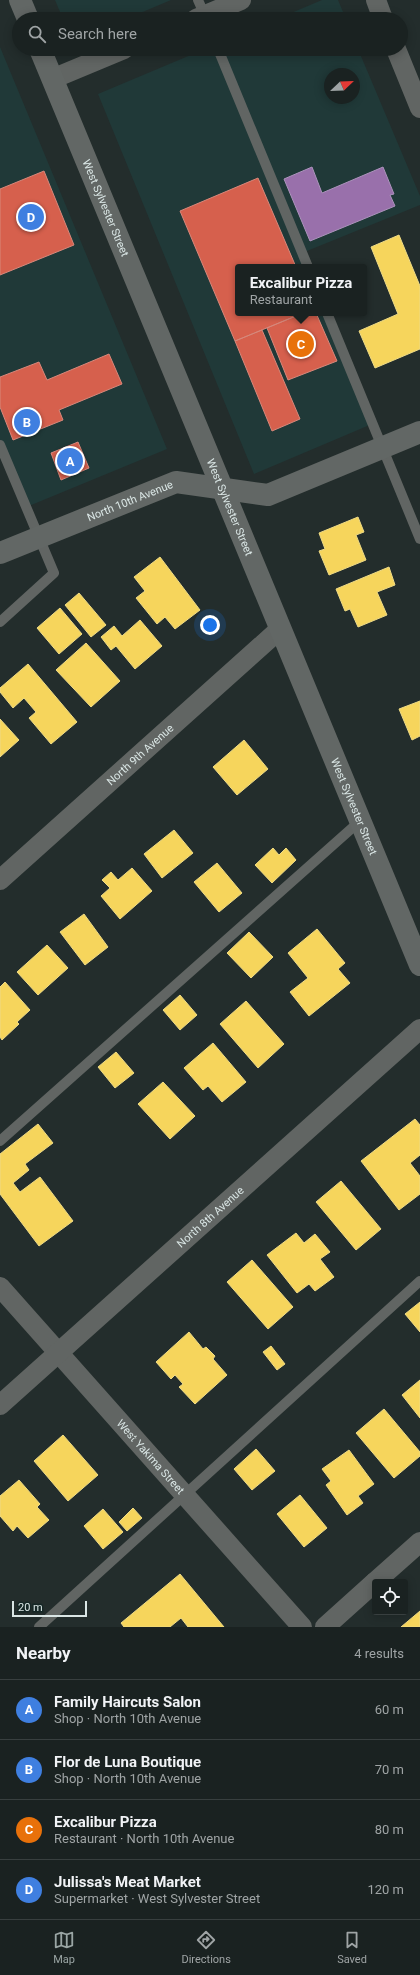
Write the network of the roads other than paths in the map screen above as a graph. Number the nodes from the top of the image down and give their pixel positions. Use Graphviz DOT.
graph roads {
  1 [pos="20,0"];
  2 [pos="241,0"];
  3 [pos="376,0"];
  4 [pos="25,12"];
  5 [pos="204,12"];
  6 [pos="381,12"];
  7 [pos="43,56"];
  8 [pos="107,56"];
  9 [pos="221,56"];
  10 [pos="399,56"];
  11 [pos="52,79"];
  12 [pos="420,108"];
  13 [pos="307,264"];
  14 [pos="328,316"];
  15 [pos="420,432"];
  16 [pos="0,445"];
  17 [pos="382,448"];
  18 [pos="222,489"];
  19 [pos="39,537"];
  20 [pos="420,539"];
  21 [pos="0,553"];
  22 [pos="0,622"];
  23 [pos="280,629"];
  24 [pos="360,821"];
  25 [pos="0,880"];
  26 [pos="420,965"];
  27 [pos="420,1029"];
  28 [pos="0,1141"];
  29 [pos="420,1281"];
  30 [pos="0,1287"];
  31 [pos="58,1352"];
  32 [pos="0,1405"];
  33 [pos="185,1495"];
  34 [pos="420,1542"];
  35 [pos="378,1579"];
  36 [pos="372,1585"];
  37 [pos="40,1627"];
  38 [pos="302,1627"];
  39 [pos="325,1627"];
  1 -- 4 [label="street"];
  2 -- 5 [label="street"];
  3 -- 6 [label="street"];
  7 -- 11 [label="street, West Sylvester Street"];
  8 -- 11 [label="street"];
  9 -- 13 [label="lane"];
  10 -- 12 [label="street"];
  11 -- 18 [label="street, West Sylvester Street"];
  14 -- 17 [label="lane"];
  15 -- 17 [label="street, North 10th Avenue"];
  16 -- 19 [label="lane"];
  17 -- 18 [label="street, North 10th Avenue"];
  17 -- 20 [label="lane"];
  18 -- 19 [label="street, North 10th Avenue"];
  18 -- 23 [label="street, West Sylvester Street"];
  19 -- 21 [label="street, North 10th Avenue"];
  19 -- 22 [label="lane"];
  23 -- 24 [label="street, West Sylvester Street"];
  23 -- 25 [label="street, North 9th Avenue"];
  24 -- 26 [label="street, West Sylvester Street"];
  24 -- 28 [label="lane"];
  27 -- 31 [label="street, North 8th Avenue"];
  29 -- 33 [label="lane"];
  30 -- 31 [label="street, West Yakima Street"];
  31 -- 32 [label="street, North 8th Avenue"];
  31 -- 33 [label="street, West Yakima Street"];
  33 -- 37 [label="lane"];
  33 -- 38 [label="street, West Yakima Street"];
  34 -- 35 [label="street"];
  36 -- 39 [label="street"];
}
